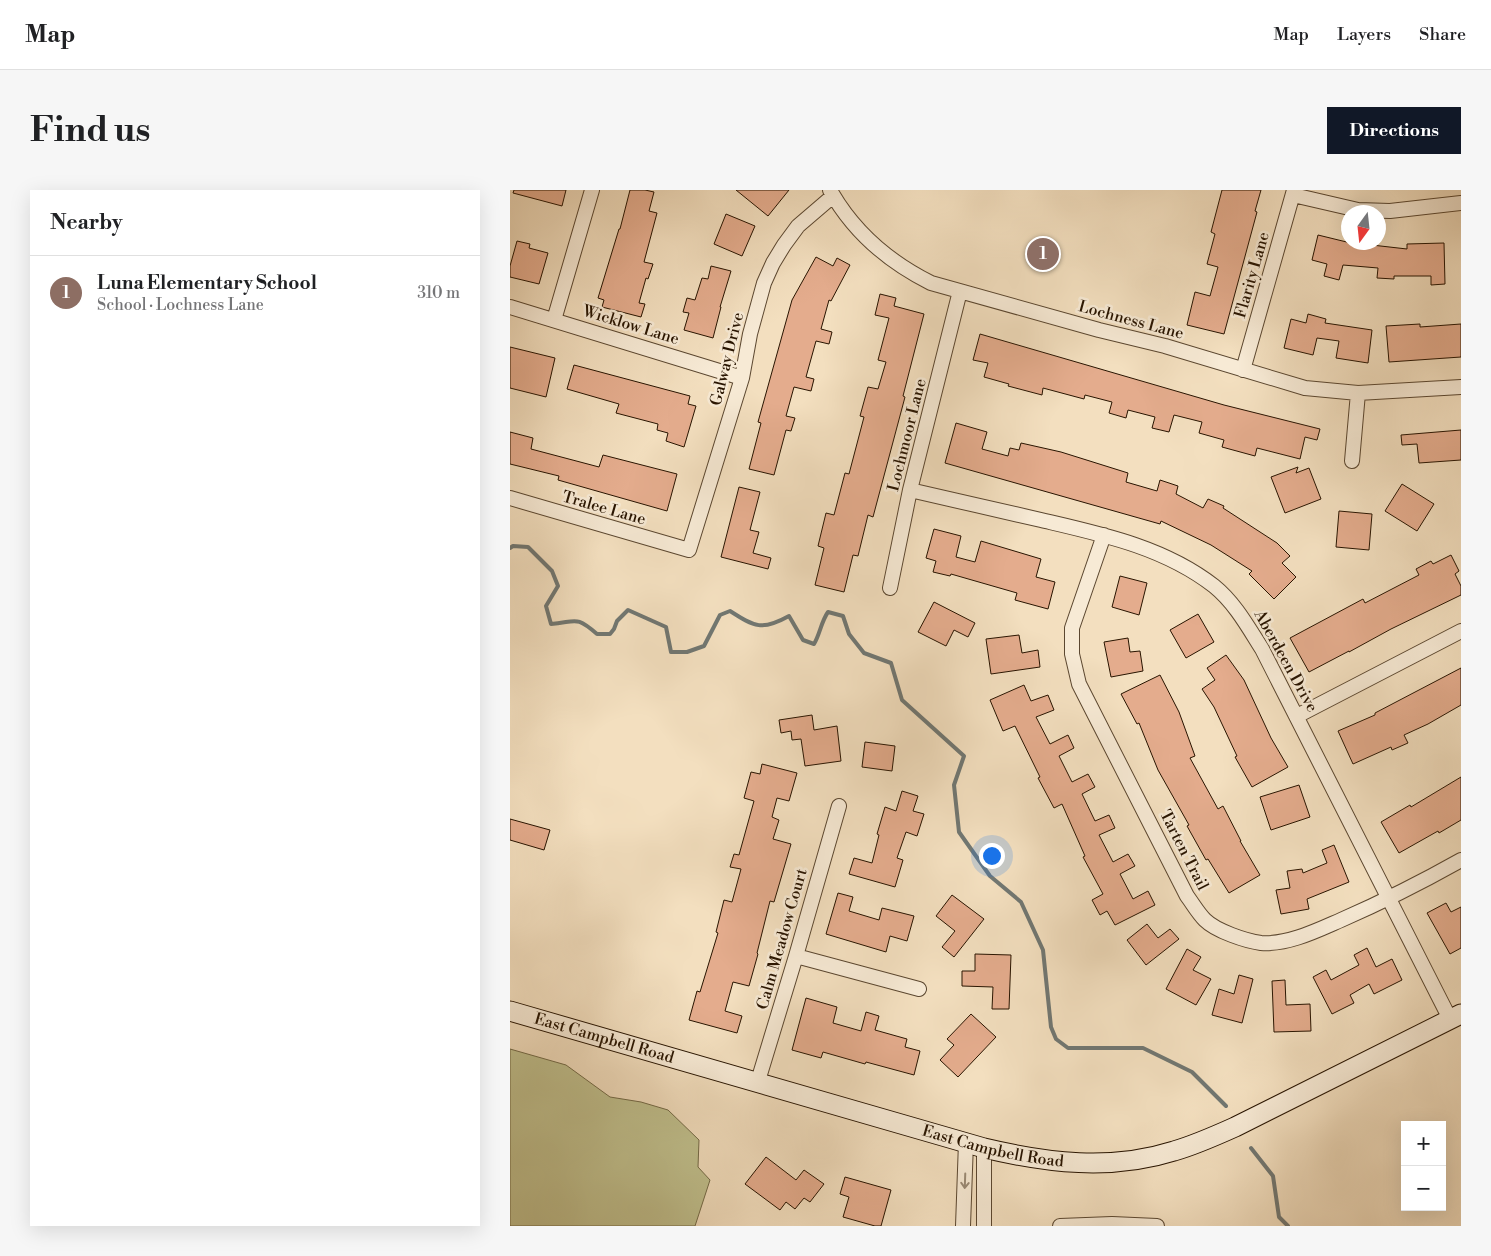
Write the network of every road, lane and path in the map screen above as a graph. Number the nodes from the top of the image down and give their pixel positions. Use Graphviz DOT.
graph roads {
  1 [pos="592,190"];
  2 [pos="1294,192"];
  3 [pos="831,193"];
  4 [pos="1461,203"];
  5 [pos="960,291"];
  6 [pos="510,307"];
  7 [pos="554,320"];
  8 [pos="1243,370"];
  9 [pos="742,378"];
  10 [pos="1461,387"];
  11 [pos="1358,393"];
  12 [pos="1352,461"];
  13 [pos="910,490"];
  14 [pos="510,498"];
  15 [pos="1104,534"];
  16 [pos="689,550"];
  17 [pos="890,588"];
  18 [pos="1461,631"];
  19 [pos="1296,716"];
  20 [pos="839,806"];
  21 [pos="1461,860"];
  22 [pos="1390,899"];
  23 [pos="796,956"];
  24 [pos="919,989"];
  25 [pos="510,1011"];
  26 [pos="1456,1017"];
  27 [pos="758,1081"];
  28 [pos="975,1145"];
  29 [pos="963,1226"];
  30 [pos="984,1226"];
  31 [pos="1060,1226"];
  32 [pos="1157,1226"];
  1 -- 7 [label="street"];
  2 -- 4 [label="street"];
  2 -- 8 [label="street, Flarity Lane"];
  3 -- 5 [label="street, Lochness Lane"];
  3 -- 9 [label="street, Galway Drive"];
  5 -- 8 [label="street, Lochness Lane"];
  5 -- 13 [label="street, Lochmoor Lane"];
  6 -- 7 [label="street, Wicklow Lane"];
  7 -- 9 [label="street, Wicklow Lane"];
  8 -- 11 [label="street, Lochness Lane"];
  9 -- 16 [label="street, Galway Drive"];
  10 -- 11 [label="street, Lochness Lane"];
  11 -- 12 [label="street"];
  13 -- 15 [label="street, Aberdeen Drive"];
  13 -- 17 [label="street, Lochmoor Lane"];
  14 -- 16 [label="street, Tralee Lane"];
  15 -- 19 [label="street, Aberdeen Drive"];
  15 -- 22 [label="street, Tarten Trail"];
  18 -- 19 [label="street"];
  19 -- 22 [label="street, Aberdeen Drive"];
  20 -- 23 [label="street, Calm Meadow Court"];
  21 -- 22 [label="street, Tarten Trail"];
  22 -- 26 [label="street, Aberdeen Drive"];
  23 -- 24 [label="street"];
  23 -- 27 [label="street, Calm Meadow Court"];
  25 -- 27 [label="main road, East Campbell Road"];
  26 -- 28 [label="main road, East Campbell Road"];
  27 -- 28 [label="main road, East Campbell Road"];
  28 -- 29 [label="street, one-way"];
  28 -- 30 [label="street"];
  31 -- 32 [label="street"];
}
